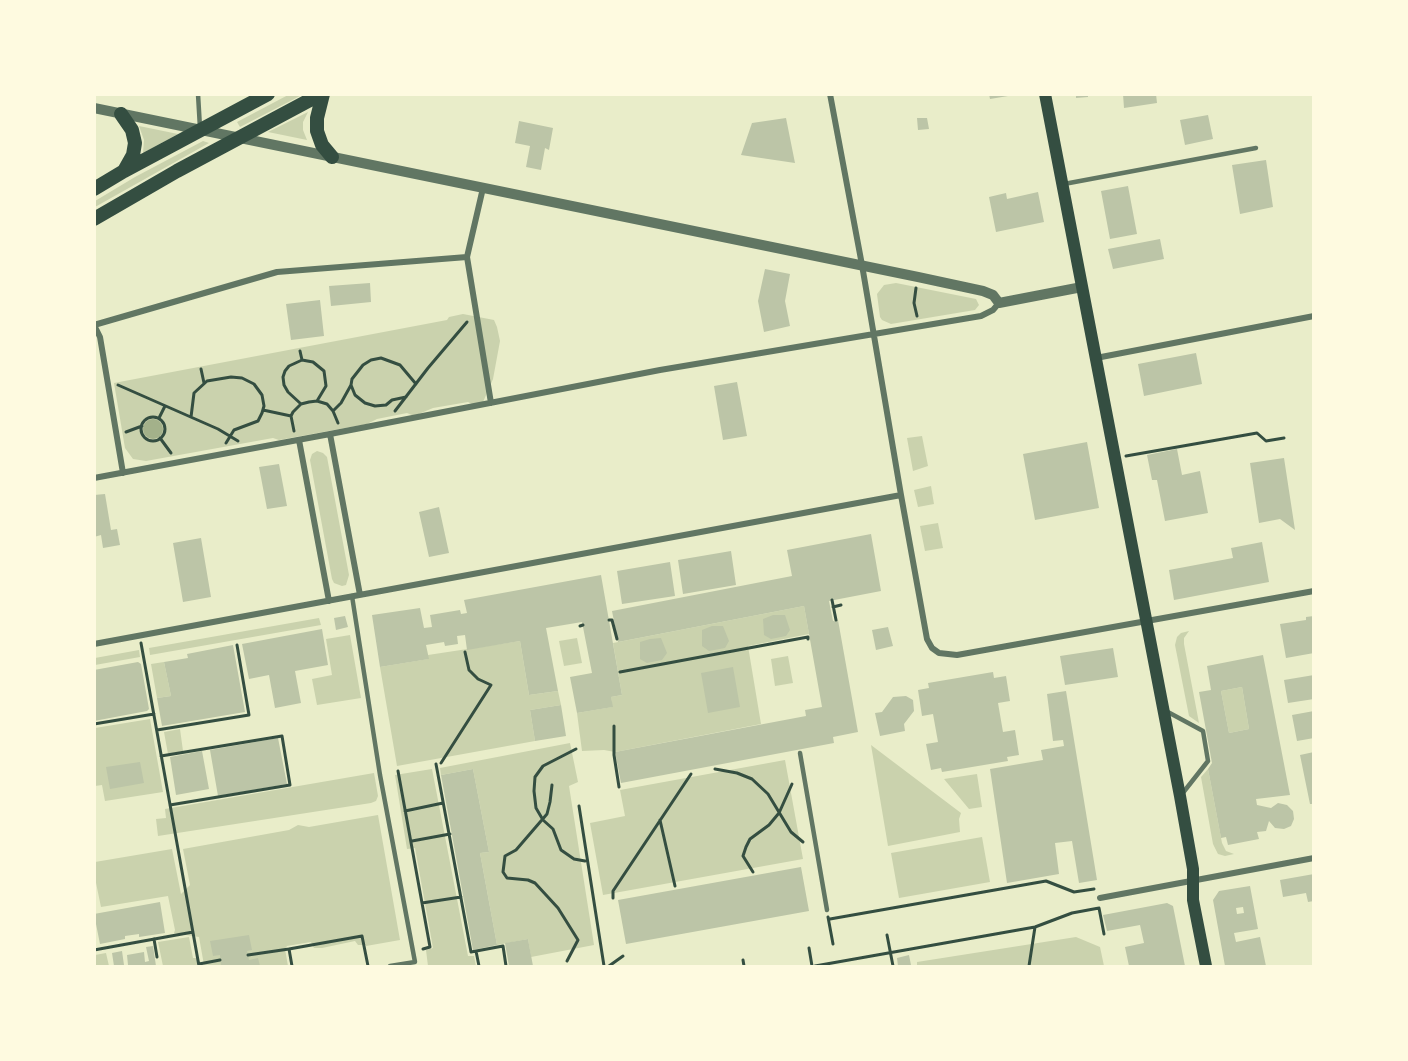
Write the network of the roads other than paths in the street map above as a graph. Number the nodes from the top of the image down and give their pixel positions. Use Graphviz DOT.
graph roads {
  1 [pos="198,94"];
  2 [pos="268,94"];
  3 [pos="322,94"];
  4 [pos="830,94"];
  5 [pos="1045,94"];
  6 [pos="94,108"];
  7 [pos="121,114"];
  8 [pos="201,131"];
  9 [pos="240,138"];
  10 [pos="1256,148"];
  11 [pos="332,157"];
  12 [pos="124,171"];
  13 [pos="1063,185"];
  14 [pos="483,188"];
  15 [pos="94,189"];
  16 [pos="94,219"];
  17 [pos="467,257"];
  18 [pos="862,265"];
  19 [pos="1082,287"];
  20 [pos="999,303"];
  21 [pos="1314,316"];
  22 [pos="94,325"];
  23 [pos="873,335"];
  24 [pos="1095,358"];
  25 [pos="491,403"];
  26 [pos="330,434"];
  27 [pos="299,440"];
  28 [pos="123,472"];
  29 [pos="94,478"];
  30 [pos="901,495"];
  31 [pos="1314,591"];
  32 [pos="356,596"];
  33 [pos="329,601"];
  34 [pos="1147,621"];
  35 [pos="94,644"];
  36 [pos="1164,709"];
  37 [pos="800,753"];
  38 [pos="1180,796"];
  39 [pos="1314,858"];
  40 [pos="1192,881"];
  41 [pos="1100,898"];
  42 [pos="827,910"];
  43 [pos="390,966"];
  44 [pos="1206,966"];
  1 -- 8 [label="lane"];
  2 -- 8 [label="main road"];
  3 -- 9 [label="main road"];
  3 -- 11 [label="main road"];
  4 -- 18 [label="street"];
  5 -- 13 [label="main road"];
  6 -- 7 [label="street"];
  7 -- 8 [label="street"];
  7 -- 12 [label="main road"];
  8 -- 9 [label="street"];
  8 -- 12 [label="main road"];
  9 -- 11 [label="street"];
  9 -- 16 [label="main road"];
  10 -- 13 [label="lane"];
  11 -- 14 [label="street"];
  12 -- 15 [label="main road"];
  13 -- 19 [label="main road"];
  14 -- 17 [label="street"];
  14 -- 18 [label="street"];
  17 -- 22 [label="street"];
  17 -- 25 [label="street"];
  18 -- 20 [label="street"];
  18 -- 23 [label="street"];
  19 -- 20 [label="street"];
  19 -- 24 [label="main road"];
  20 -- 23 [label="street"];
  21 -- 24 [label="street"];
  22 -- 28 [label="street"];
  23 -- 25 [label="street"];
  23 -- 30 [label="street"];
  24 -- 34 [label="main road"];
  25 -- 26 [label="street"];
  26 -- 27 [label="street"];
  26 -- 32 [label="street"];
  27 -- 28 [label="street"];
  27 -- 33 [label="street"];
  28 -- 29 [label="street"];
  30 -- 32 [label="street"];
  30 -- 34 [label="street"];
  31 -- 34 [label="street"];
  32 -- 33 [label="street"];
  32 -- 43 [label="lane"];
  33 -- 35 [label="street"];
  34 -- 36 [label="main road"];
  36 -- 38 [label="main road"];
  36 -- 38 [label="lane"];
  37 -- 42 [label="lane"];
  38 -- 40 [label="main road"];
  39 -- 40 [label="street"];
  40 -- 41 [label="street"];
  40 -- 44 [label="main road"];
}
